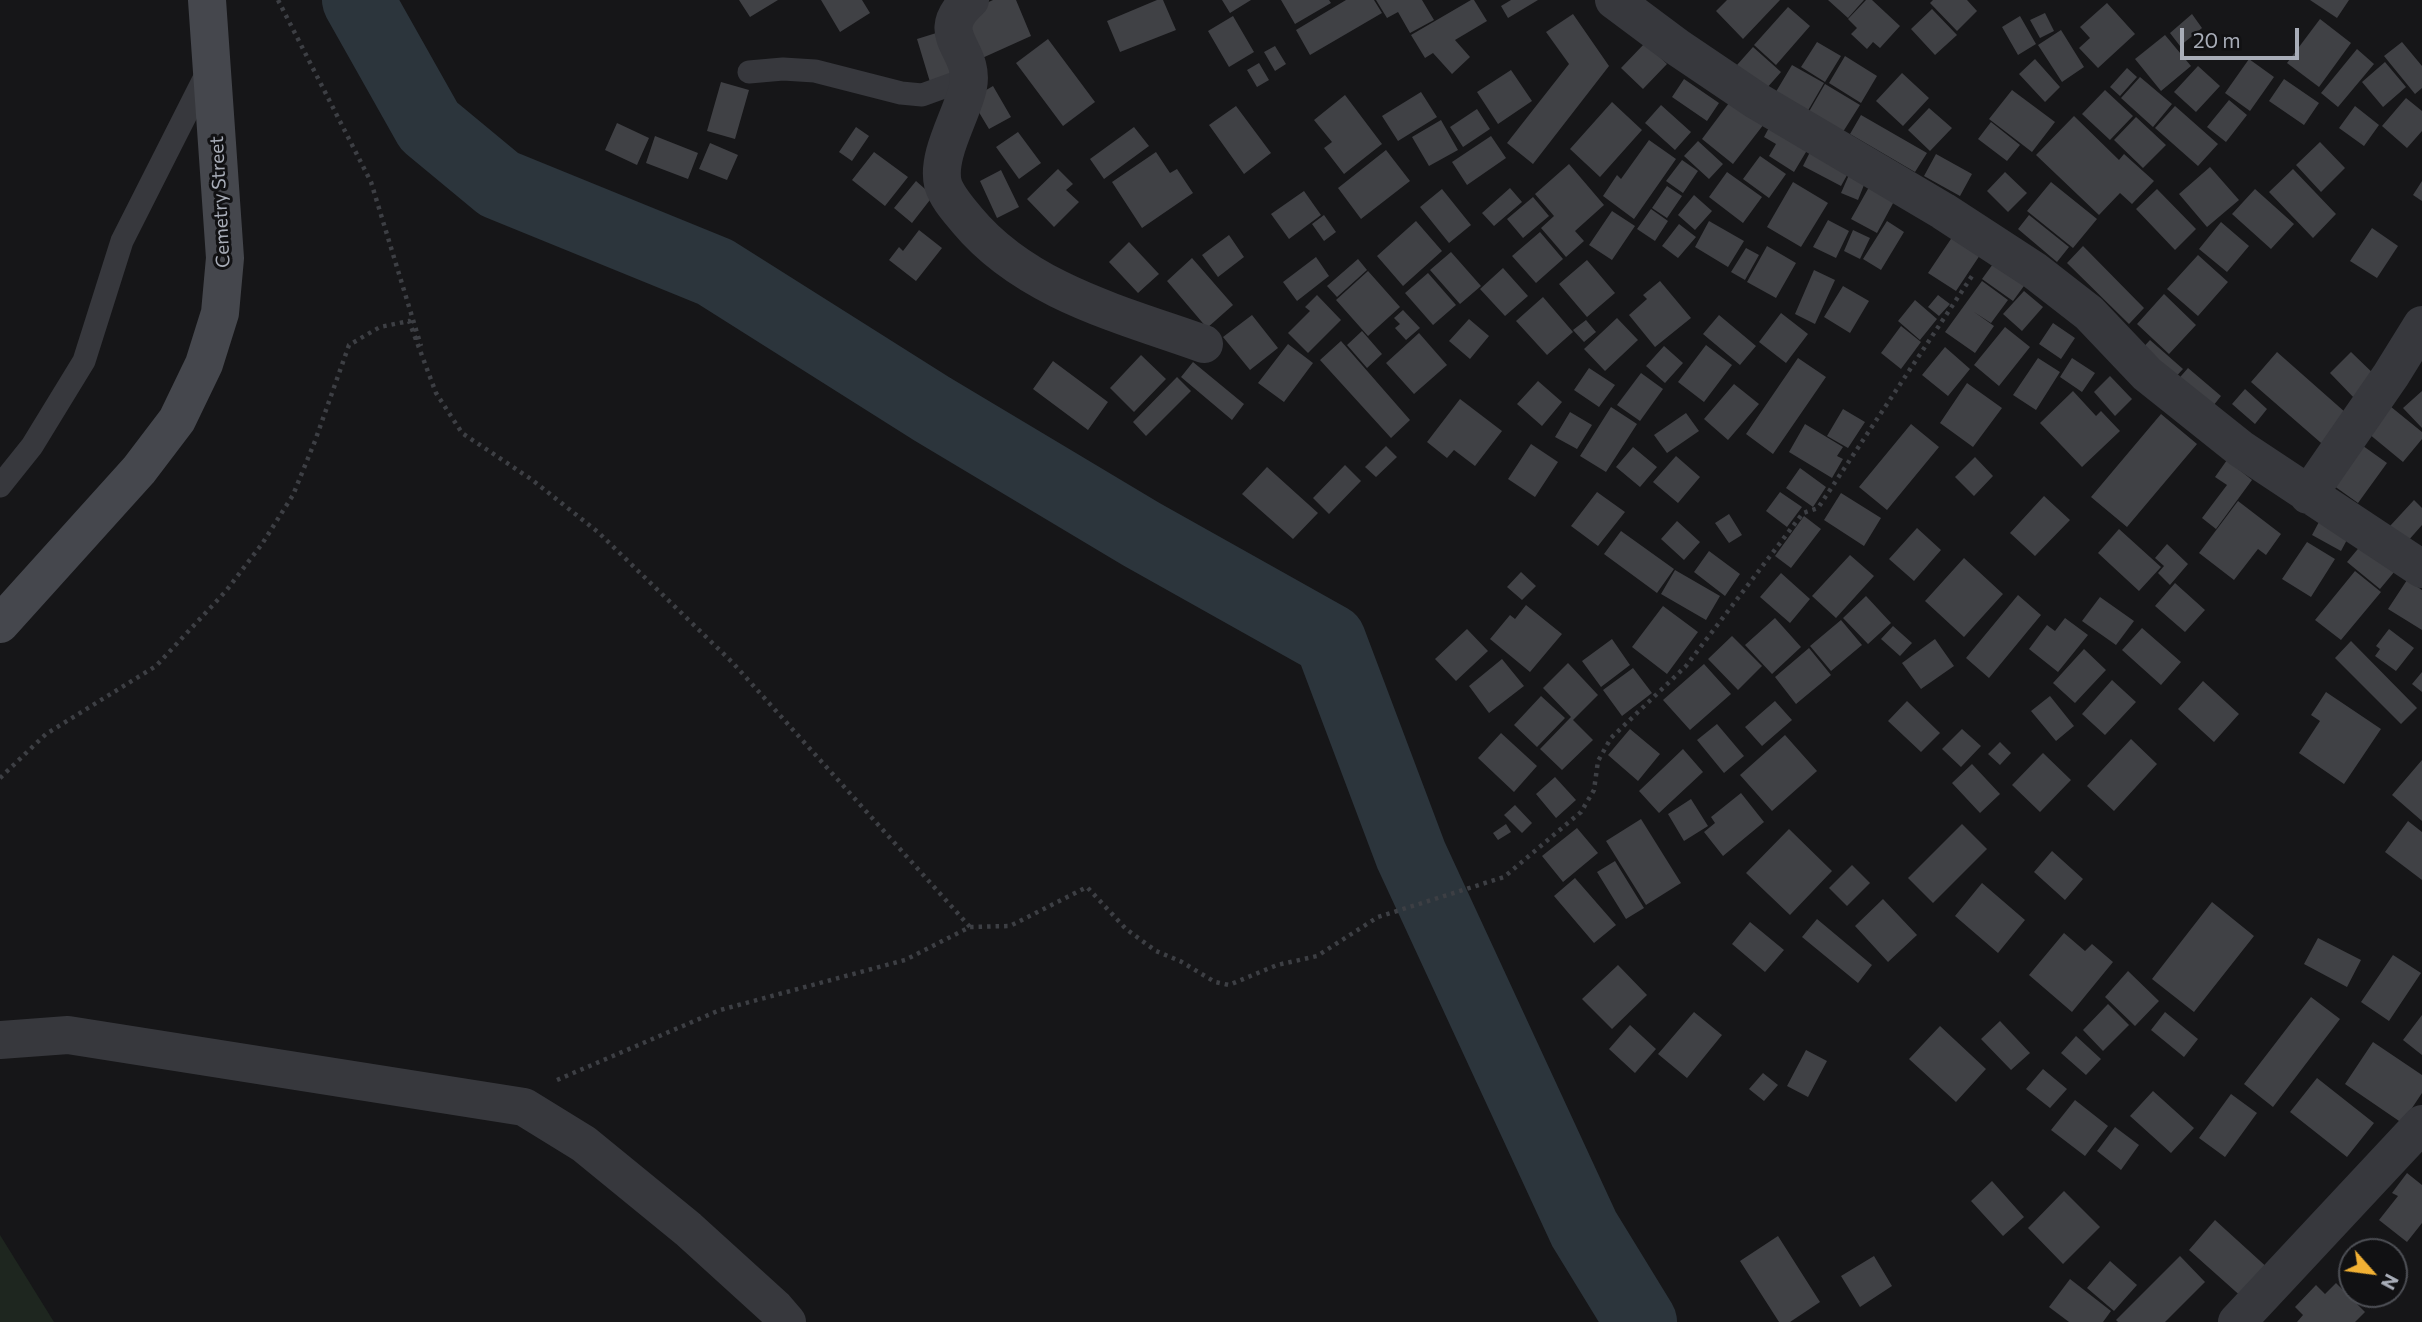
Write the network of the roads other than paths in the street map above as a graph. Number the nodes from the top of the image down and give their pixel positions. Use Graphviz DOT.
graph roads {
  1 [pos="207,0"];
  2 [pos="970,0"];
  3 [pos="1614,0"];
  4 [pos="211,64"];
  5 [pos="749,72"];
  6 [pos="970,78"];
  7 [pos="2422,325"];
  8 [pos="1204,344"];
  9 [pos="0,486"];
  10 [pos="2308,495"];
  11 [pos="2422,569"];
  12 [pos="0,624"];
  13 [pos="0,1040"];
  14 [pos="2422,1124"];
  15 [pos="787,1322"];
  16 [pos="2237,1322"];
  1 -- 4 [label="street, Cemetry Street"];
  2 -- 6 [label="street"];
  3 -- 10 [label="street"];
  4 -- 9 [label="lane"];
  4 -- 12 [label="street, Cemetry Street"];
  5 -- 6 [label="lane"];
  6 -- 8 [label="street"];
  7 -- 10 [label="street"];
  10 -- 11 [label="street"];
  13 -- 15 [label="street"];
  14 -- 16 [label="street"];
}
